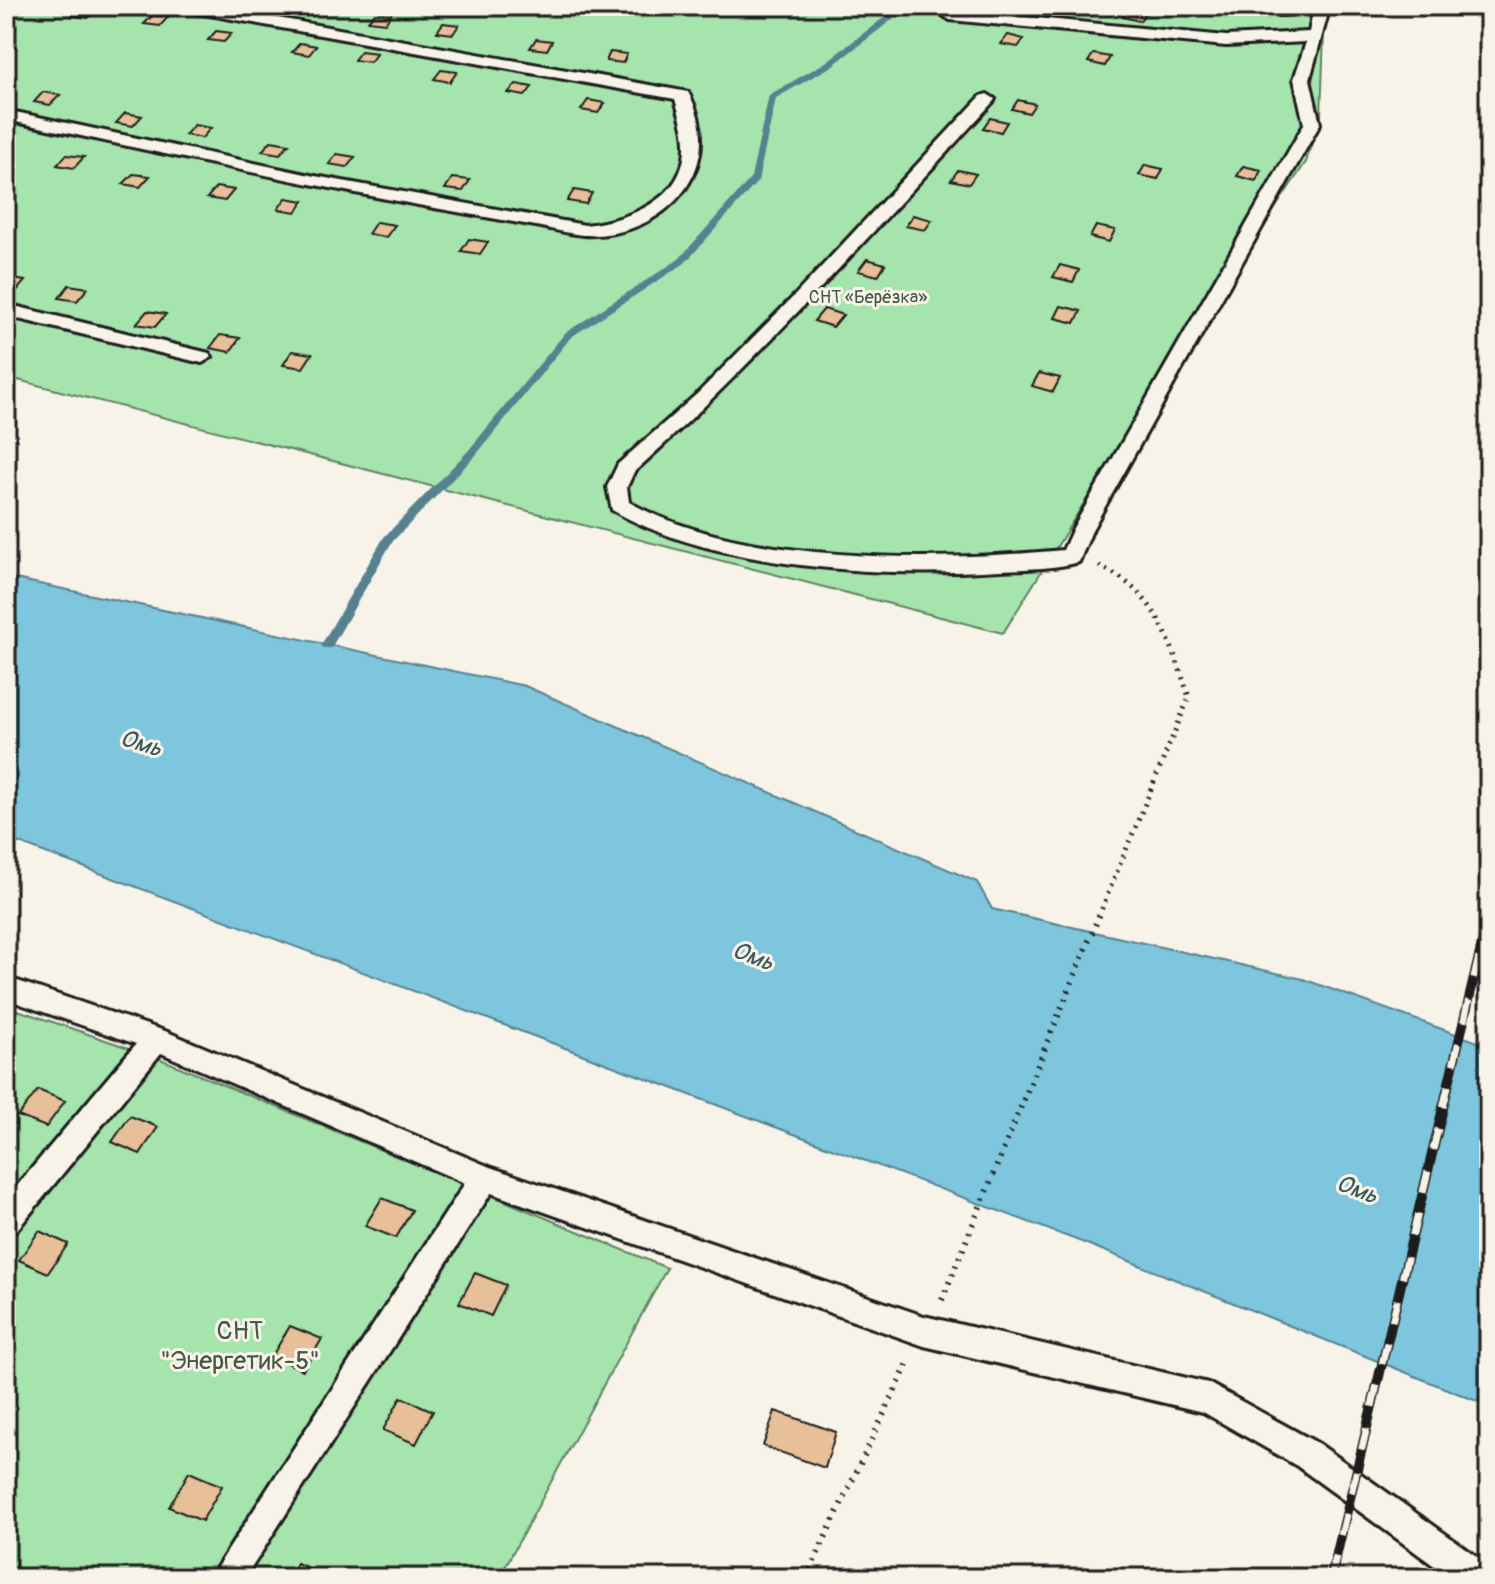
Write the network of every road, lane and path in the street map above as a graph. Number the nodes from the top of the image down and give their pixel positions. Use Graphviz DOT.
graph roads {
  1 [pos="187,6"];
  2 [pos="1322,6"];
  3 [pos="950,15"];
  4 [pos="1316,36"];
  5 [pos="987,99"];
  6 [pos="6,115"];
  7 [pos="6,310"];
  8 [pos="202,357"];
  9 [pos="1071,557"];
  10 [pos="6,988"];
  11 [pos="156,1039"];
  12 [pos="485,1178"];
  13 [pos="6,1221"];
  14 [pos="930,1322"];
  15 [pos="226,1578"];
  16 [pos="806,1578"];
  17 [pos="1479,1578"];
  1 -- 6 [label="lane"];
  2 -- 4 [label="lane"];
  3 -- 4 [label="lane"];
  4 -- 9 [label="lane"];
  5 -- 9 [label="lane"];
  7 -- 8 [label="lane"];
  9 -- 14 [label="path"];
  10 -- 11 [label="lane"];
  11 -- 12 [label="lane"];
  11 -- 13 [label="lane"];
  12 -- 14 [label="lane"];
  12 -- 15 [label="lane"];
  14 -- 16 [label="path"];
  14 -- 17 [label="lane"];
}
